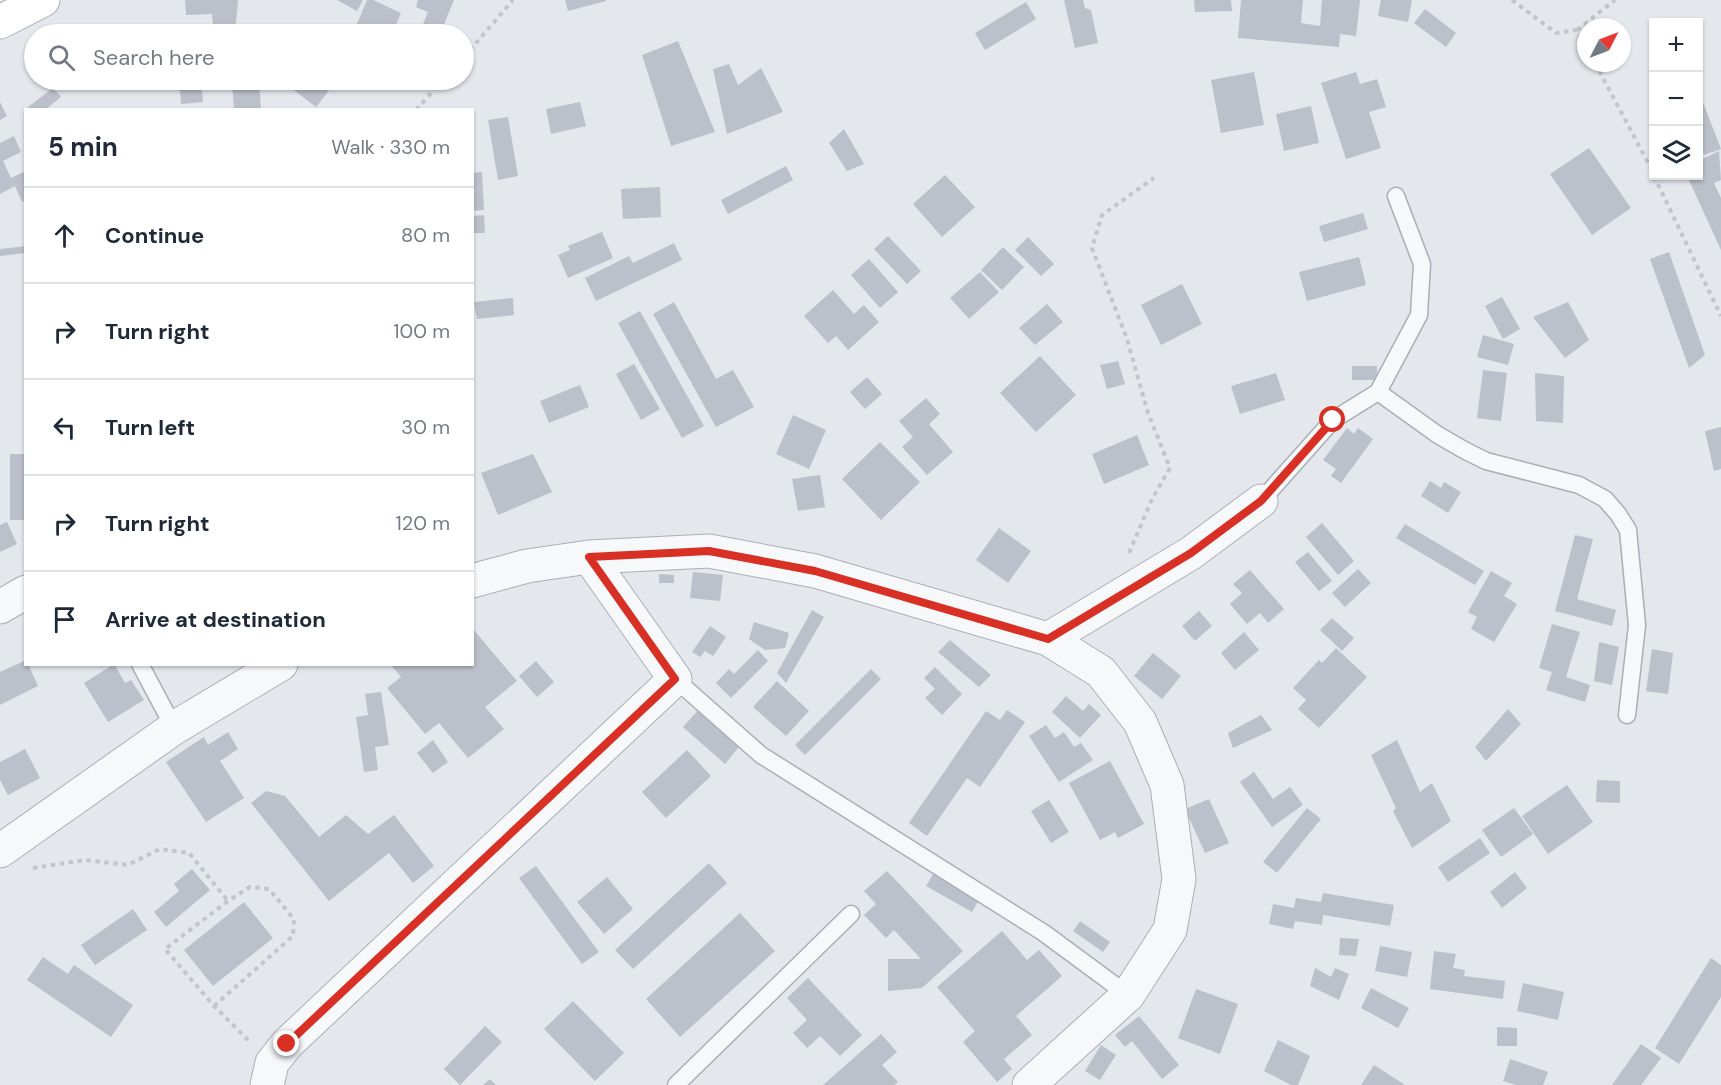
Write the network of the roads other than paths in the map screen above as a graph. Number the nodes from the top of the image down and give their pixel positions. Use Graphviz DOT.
graph roads {
  1 [pos="43,0"];
  2 [pos="0,22"];
  3 [pos="1396,196"];
  4 [pos="1378,392"];
  5 [pos="1261,501"];
  6 [pos="589,557"];
  7 [pos="474,580"];
  8 [pos="24,593"];
  9 [pos="0,607"];
  10 [pos="1048,639"];
  11 [pos="141,666"];
  12 [pos="278,666"];
  13 [pos="675,679"];
  14 [pos="1627,715"];
  15 [pos="174,728"];
  16 [pos="6,846"];
  17 [pos="851,914"];
  18 [pos="1128,995"];
  19 [pos="269,1074"];
  20 [pos="676,1085"];
  21 [pos="1029,1085"];
  1 -- 2 [label="main road"];
  3 -- 4 [label="lane"];
  4 -- 5 [label="lane"];
  4 -- 14 [label="lane"];
  5 -- 10 [label="street"];
  6 -- 7 [label="street"];
  6 -- 10 [label="street"];
  6 -- 13 [label="street"];
  8 -- 9 [label="street"];
  10 -- 18 [label="street"];
  11 -- 15 [label="lane"];
  12 -- 15 [label="street"];
  13 -- 18 [label="lane"];
  13 -- 19 [label="street"];
  15 -- 16 [label="street"];
  17 -- 20 [label="lane"];
  18 -- 21 [label="street"];
}
